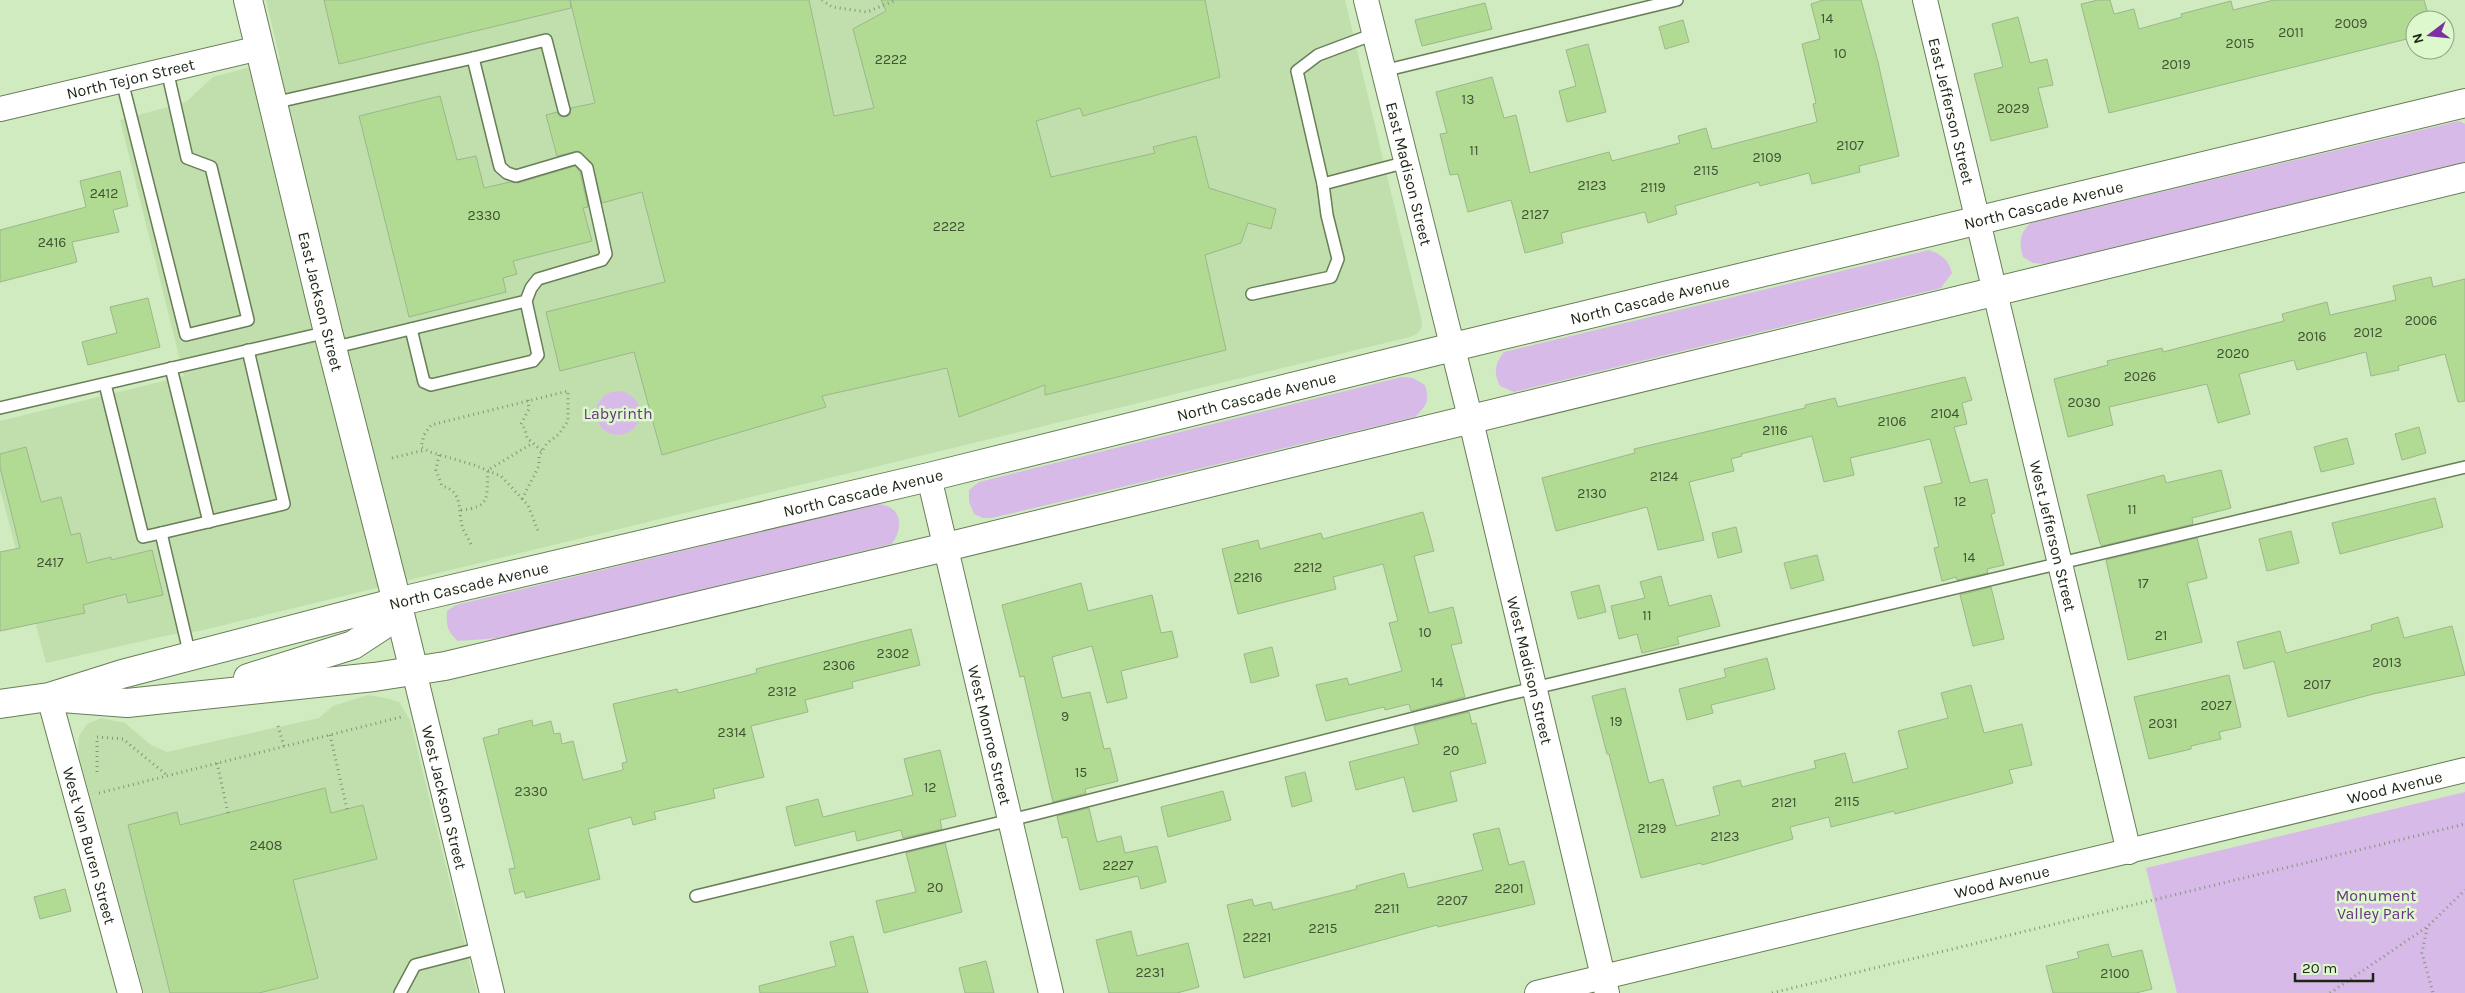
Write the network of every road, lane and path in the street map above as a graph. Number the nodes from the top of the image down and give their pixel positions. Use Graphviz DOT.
graph roads {
  1 [pos="248,0"];
  2 [pos="822,0"];
  3 [pos="896,0"];
  4 [pos="1366,0"];
  5 [pos="1677,0"];
  6 [pos="1925,0"];
  7 [pos="1374,34"];
  8 [pos="260,48"];
  9 [pos="473,58"];
  10 [pos="166,70"];
  11 [pos="1383,71"];
  12 [pos="122,80"];
  13 [pos="273,103"];
  14 [pos="2465,103"];
  15 [pos="0,109"];
  16 [pos="564,110"];
  17 [pos="1407,162"];
  18 [pos="2465,177"];
  19 [pos="1323,184"];
  20 [pos="1977,222"];
  21 [pos="1994,292"];
  22 [pos="1252,294"];
  23 [pos="526,301"];
  24 [pos="411,329"];
  25 [pos="330,340"];
  26 [pos="1453,347"];
  27 [pos="248,350"];
  28 [pos="171,368"];
  29 [pos="105,384"];
  30 [pos="528,400"];
  31 [pos="0,408"];
  32 [pos="1470,418"];
  33 [pos="533,443"];
  34 [pos="425,450"];
  35 [pos="542,451"];
  36 [pos="438,455"];
  37 [pos="392,458"];
  38 [pos="2465,467"];
  39 [pos="488,470"];
  40 [pos="929,477"];
  41 [pos="522,499"];
  42 [pos="461,510"];
  43 [pos="209,522"];
  44 [pos="538,531"];
  45 [pos="161,533"];
  46 [pos="472,547"];
  47 [pos="946,547"];
  48 [pos="2059,564"];
  49 [pos="397,602"];
  50 [pos="190,656"];
  51 [pos="414,671"];
  52 [pos="1533,689"];
  53 [pos="191,696"];
  54 [pos="48,697"];
  55 [pos="0,704"];
  56 [pos="403,717"];
  57 [pos="278,726"];
  58 [pos="330,735"];
  59 [pos="284,746"];
  60 [pos="217,763"];
  61 [pos="2465,770"];
  62 [pos="97,775"];
  63 [pos="168,776"];
  64 [pos="97,784"];
  65 [pos="347,809"];
  66 [pos="228,812"];
  67 [pos="1010,820"];
  68 [pos="2465,824"];
  69 [pos="2129,852"];
  70 [pos="2465,890"];
  71 [pos="696,896"];
  72 [pos="2427,927"];
  73 [pos="481,948"];
  74 [pos="1605,985"];
  75 [pos="130,993"];
  76 [pos="400,993"];
  77 [pos="492,993"];
  78 [pos="1051,993"];
  79 [pos="1537,993"];
  80 [pos="1772,993"];
  81 [pos="2330,993"];
  82 [pos="2432,993"];
  1 -- 8 [label="main road, East Jackson Street"];
  2 -- 3 [label="path"];
  4 -- 7 [label="street, East Madison Street"];
  5 -- 11 [label="lane"];
  6 -- 20 [label="street, East Jefferson Street"];
  7 -- 11 [label="street, East Madison Street"];
  7 -- 19 [label="lane"];
  8 -- 10 [label="street, North Tejon Street"];
  8 -- 13 [label="main road, East Jackson Street"];
  9 -- 13 [label="lane"];
  9 -- 16 [label="lane"];
  9 -- 23 [label="lane"];
  10 -- 12 [label="street, North Tejon Street"];
  10 -- 12 [label="lane"];
  11 -- 17 [label="street, East Madison Street"];
  12 -- 15 [label="street, North Tejon Street"];
  13 -- 25 [label="main road, East Jackson Street"];
  14 -- 20 [label="main road, North Cascade Avenue"];
  17 -- 19 [label="lane"];
  17 -- 26 [label="street, East Madison Street"];
  18 -- 21 [label="main road, North Cascade Avenue"];
  19 -- 22 [label="lane"];
  20 -- 21 [label="street, West Jefferson Street"];
  20 -- 26 [label="main road, North Cascade Avenue"];
  21 -- 32 [label="main road, North Cascade Avenue"];
  21 -- 48 [label="street, West Jefferson Street"];
  23 -- 24 [label="lane"];
  23 -- 24 [label="lane"];
  24 -- 25 [label="lane"];
  25 -- 27 [label="lane"];
  25 -- 49 [label="main road, East Jackson Street"];
  26 -- 32 [label="street, West Madison Street"];
  26 -- 40 [label="main road, North Cascade Avenue"];
  27 -- 28 [label="lane"];
  27 -- 43 [label="lane"];
  28 -- 29 [label="lane"];
  28 -- 43 [label="lane"];
  29 -- 31 [label="lane"];
  29 -- 45 [label="lane"];
  30 -- 33 [label="path"];
  30 -- 34 [label="path"];
  30 -- 35 [label="path"];
  32 -- 47 [label="main road, North Cascade Avenue"];
  32 -- 52 [label="street, West Madison Street"];
  33 -- 35 [label="path"];
  33 -- 39 [label="path"];
  34 -- 36 [label="path"];
  34 -- 37 [label="path"];
  35 -- 41 [label="path"];
  36 -- 39 [label="path"];
  36 -- 42 [label="path"];
  38 -- 48 [label="lane"];
  39 -- 41 [label="path"];
  39 -- 42 [label="path"];
  40 -- 47 [label="street, West Monroe Street"];
  40 -- 49 [label="main road, North Cascade Avenue"];
  41 -- 44 [label="path"];
  42 -- 46 [label="path"];
  43 -- 45 [label="lane"];
  45 -- 50 [label="lane"];
  47 -- 51 [label="main road, North Cascade Avenue"];
  47 -- 67 [label="street, West Monroe Street"];
  48 -- 52 [label="lane"];
  48 -- 69 [label="street, West Jefferson Street"];
  49 -- 50 [label="main road, North Cascade Avenue"];
  49 -- 51 [label="main road, West Jackson Street"];
  49 -- 53 [label="main road"];
  50 -- 54 [label="main road, North Cascade Avenue"];
  51 -- 53 [label="main road, North Cascade Avenue"];
  51 -- 73 [label="street, West Jackson Street"];
  52 -- 67 [label="lane"];
  52 -- 74 [label="street, West Madison Street"];
  53 -- 54 [label="main road, North Cascade Avenue"];
  54 -- 55 [label="main road, North Cascade Avenue"];
  54 -- 75 [label="street, West Van Buren Street"];
  56 -- 58 [label="path"];
  57 -- 59 [label="path"];
  58 -- 59 [label="path"];
  58 -- 65 [label="path"];
  59 -- 60 [label="path"];
  60 -- 63 [label="path"];
  60 -- 66 [label="path"];
  61 -- 69 [label="street, Wood Avenue"];
  62 -- 63 [label="path"];
  63 -- 64 [label="path"];
  67 -- 71 [label="lane"];
  67 -- 78 [label="street, West Monroe Street"];
  68 -- 80 [label="path"];
  69 -- 74 [label="street, Wood Avenue"];
  70 -- 72 [label="path"];
  72 -- 81 [label="path"];
  72 -- 82 [label="path"];
  73 -- 76 [label="lane"];
  73 -- 77 [label="street, West Jackson Street"];
  74 -- 79 [label="street, Wood Avenue"];
}
